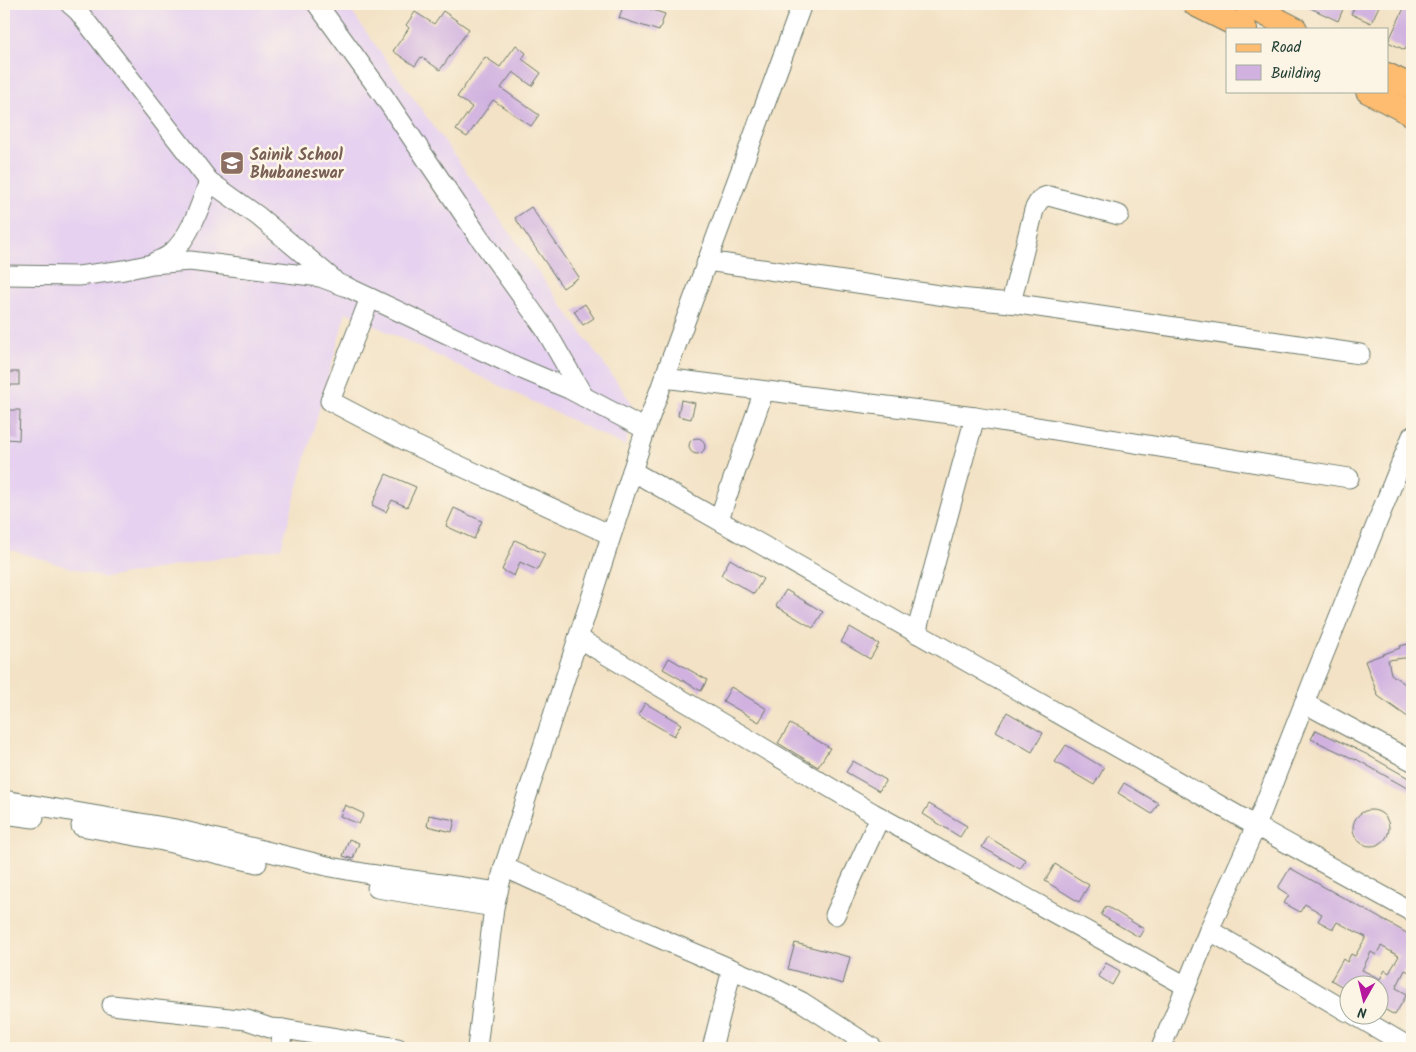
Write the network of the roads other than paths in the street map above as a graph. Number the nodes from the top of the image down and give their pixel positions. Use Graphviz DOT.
graph roads {
  1 [pos="70,4"];
  2 [pos="316,4"];
  3 [pos="802,4"];
  4 [pos="1195,4"];
  5 [pos="1246,4"];
  6 [pos="1243,28"];
  7 [pos="1293,28"];
  8 [pos="1388,75"];
  9 [pos="1412,87"];
  10 [pos="1370,92"];
  11 [pos="1412,114"];
  12 [pos="210,181"];
  13 [pos="1119,215"];
  14 [pos="707,261"];
  15 [pos="152,264"];
  16 [pos="4,275"];
  17 [pos="339,284"];
  18 [pos="370,298"];
  19 [pos="1011,303"];
  20 [pos="1360,354"];
  21 [pos="664,378"];
  22 [pos="764,391"];
  23 [pos="584,397"];
  24 [pos="975,416"];
  25 [pos="645,429"];
  26 [pos="1412,436"];
  27 [pos="632,471"];
  28 [pos="1349,478"];
  29 [pos="719,519"];
  30 [pos="611,535"];
  31 [pos="916,633"];
  32 [pos="578,638"];
  33 [pos="1304,703"];
  34 [pos="1412,760"];
  35 [pos="4,800"];
  36 [pos="4,814"];
  37 [pos="880,817"];
  38 [pos="1256,826"];
  39 [pos="504,867"];
  40 [pos="496,899"];
  41 [pos="1412,912"];
  42 [pos="835,915"];
  43 [pos="1209,930"];
  44 [pos="732,969"];
  45 [pos="1186,986"];
  46 [pos="112,1005"];
  47 [pos="1338,1006"];
  48 [pos="1370,1024"];
  49 [pos="283,1029"];
  50 [pos="280,1048"];
  51 [pos="398,1048"];
  52 [pos="477,1048"];
  53 [pos="712,1048"];
  54 [pos="873,1048"];
  55 [pos="1161,1048"];
  56 [pos="1411,1048"];
  1 -- 12 [label="street"];
  2 -- 23 [label="street"];
  3 -- 14 [label="street"];
  4 -- 6 [label="main road"];
  5 -- 7 [label="main road"];
  8 -- 9 [label="main road"];
  10 -- 11 [label="main road"];
  12 -- 15 [label="street"];
  12 -- 17 [label="street"];
  13 -- 19 [label="street"];
  14 -- 19 [label="street"];
  14 -- 21 [label="street"];
  15 -- 16 [label="street"];
  15 -- 17 [label="street"];
  17 -- 18 [label="street"];
  18 -- 23 [label="street"];
  18 -- 30 [label="street"];
  19 -- 20 [label="street"];
  21 -- 22 [label="street"];
  21 -- 25 [label="street"];
  22 -- 24 [label="street"];
  22 -- 29 [label="street"];
  23 -- 25 [label="street"];
  24 -- 28 [label="street"];
  24 -- 31 [label="street"];
  25 -- 27 [label="street"];
  26 -- 33 [label="street"];
  27 -- 29 [label="street"];
  27 -- 30 [label="street"];
  29 -- 31 [label="street"];
  30 -- 32 [label="street"];
  31 -- 38 [label="street"];
  32 -- 37 [label="street"];
  32 -- 39 [label="street"];
  33 -- 34 [label="street"];
  33 -- 38 [label="street"];
  35 -- 40 [label="street"];
  36 -- 40 [label="street"];
  37 -- 42 [label="street"];
  37 -- 45 [label="street"];
  38 -- 41 [label="street"];
  38 -- 43 [label="street"];
  39 -- 40 [label="street"];
  39 -- 44 [label="street"];
  40 -- 52 [label="street"];
  43 -- 45 [label="street"];
  43 -- 47 [label="street"];
  44 -- 53 [label="street"];
  44 -- 54 [label="street"];
  45 -- 55 [label="street"];
  46 -- 49 [label="street"];
  48 -- 56 [label="street"];
  49 -- 50 [label="street"];
  49 -- 51 [label="street"];
}
